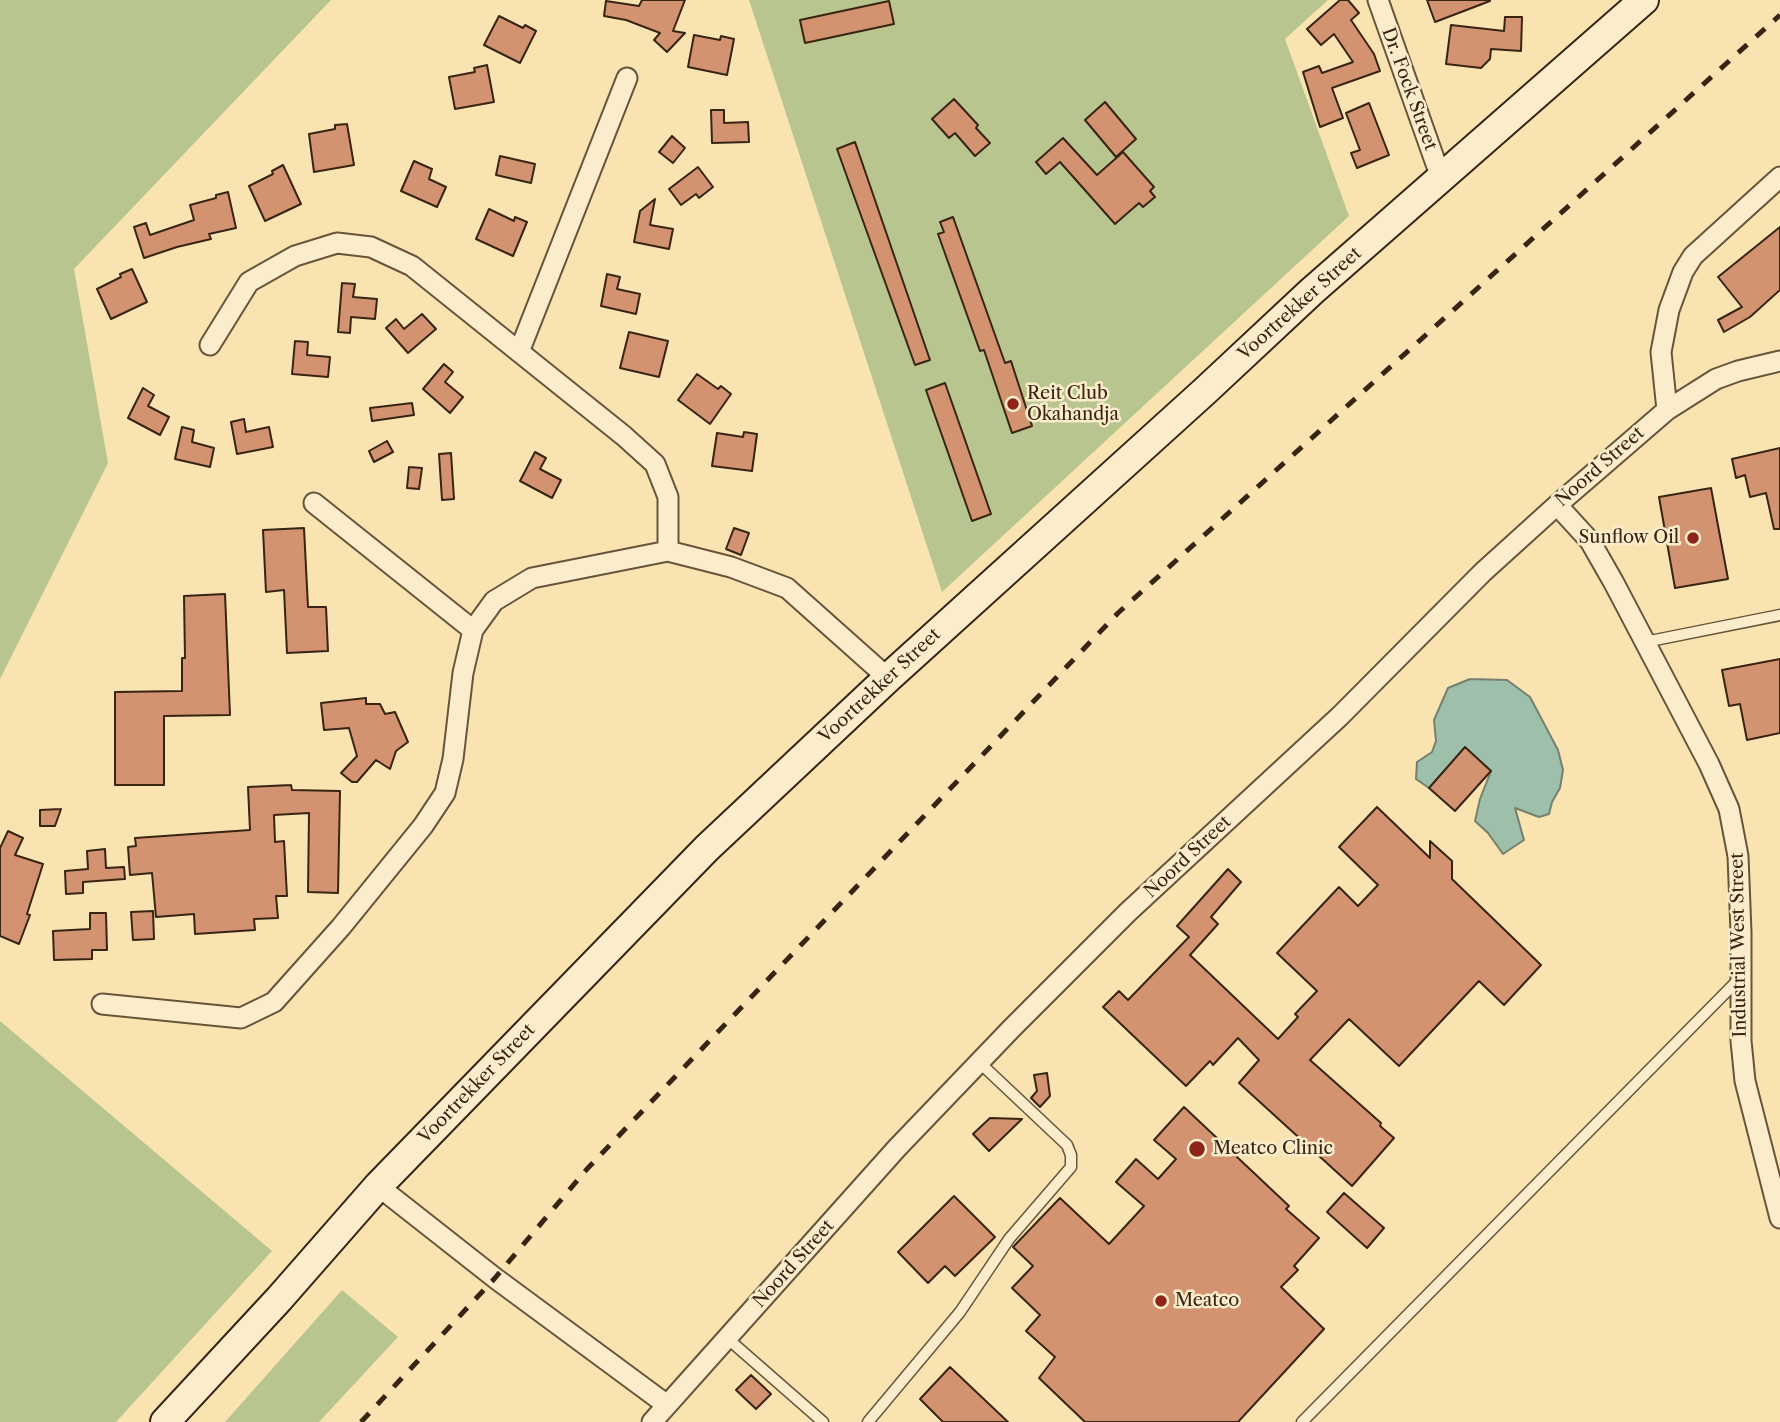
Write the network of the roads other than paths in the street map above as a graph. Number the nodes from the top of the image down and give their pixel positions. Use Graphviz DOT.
graph roads {
  1 [pos="1378,0"];
  2 [pos="1644,0"];
  3 [pos="627,78"];
  4 [pos="1780,177"];
  5 [pos="1441,178"];
  6 [pos="210,345"];
  7 [pos="519,352"];
  8 [pos="1780,361"];
  9 [pos="1667,410"];
  10 [pos="314,503"];
  11 [pos="1557,505"];
  12 [pos="668,551"];
  13 [pos="1780,615"];
  14 [pos="473,630"];
  15 [pos="1645,642"];
  16 [pos="888,678"];
  17 [pos="1741,978"];
  18 [pos="102,1004"];
  19 [pos="980,1063"];
  20 [pos="378,1186"];
  21 [pos="1780,1218"];
  22 [pos="727,1338"];
  23 [pos="667,1405"];
  24 [pos="165,1422"];
  25 [pos="652,1422"];
  26 [pos="823,1422"];
  27 [pos="868,1422"];
  28 [pos="1302,1422"];
  1 -- 5 [label="street, Dr. Fock Street"];
  2 -- 5 [label="main road, Voortrekker Street"];
  3 -- 7 [label="street"];
  4 -- 9 [label="street"];
  5 -- 16 [label="main road, Voortrekker Street"];
  6 -- 7 [label="street"];
  7 -- 12 [label="street"];
  8 -- 9 [label="street, Noord Street"];
  9 -- 11 [label="street, Noord Street"];
  10 -- 14 [label="street"];
  11 -- 15 [label="street, Industrial West Street"];
  11 -- 19 [label="street, Noord Street"];
  12 -- 14 [label="street"];
  12 -- 16 [label="street"];
  13 -- 15 [label="lane"];
  14 -- 18 [label="street"];
  15 -- 17 [label="street, Industrial West Street"];
  16 -- 20 [label="main road, Voortrekker Street"];
  17 -- 21 [label="street, Industrial West Street"];
  17 -- 28 [label="lane"];
  19 -- 22 [label="street, Noord Street"];
  19 -- 27 [label="lane"];
  20 -- 23 [label="street"];
  20 -- 24 [label="main road, Voortrekker Street"];
  22 -- 23 [label="street, Noord Street"];
  22 -- 26 [label="lane"];
  23 -- 25 [label="street, Noord Street"];
}
